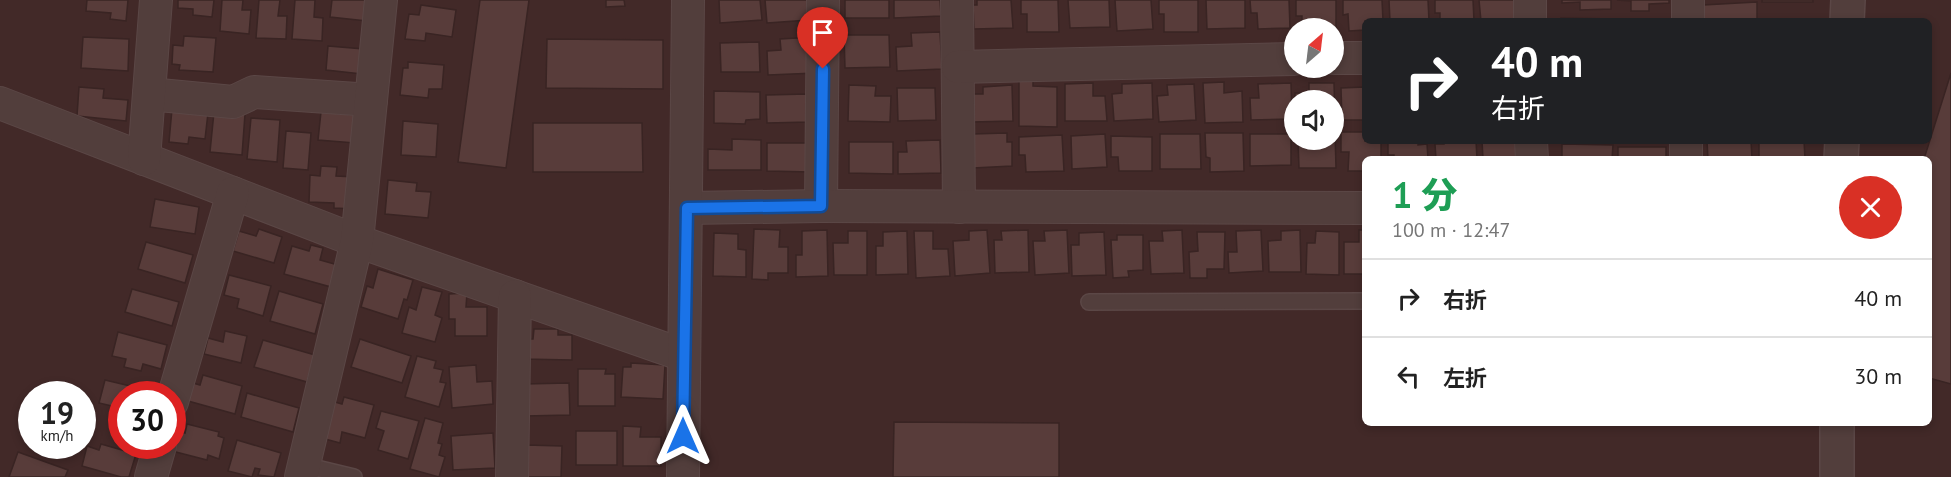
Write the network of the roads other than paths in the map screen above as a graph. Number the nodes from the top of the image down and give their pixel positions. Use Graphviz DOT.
graph roads {
  1 [pos="156,0"];
  2 [pos="381,0"];
  3 [pos="688,0"];
  4 [pos="823,0"];
  5 [pos="957,0"];
  6 [pos="1530,0"];
  7 [pos="1688,0"];
  8 [pos="1848,0"];
  9 [pos="1530,18"];
  10 [pos="1688,18"];
  11 [pos="1847,18"];
  12 [pos="1344,58"];
  13 [pos="1362,58"];
  14 [pos="1284,59"];
  15 [pos="958,67"];
  16 [pos="149,94"];
  17 [pos="371,100"];
  18 [pos="0,104"];
  19 [pos="144,159"];
  20 [pos="233,193"];
  21 [pos="821,206"];
  22 [pos="959,207"];
  23 [pos="687,208"];
  24 [pos="1362,208"];
  25 [pos="357,241"];
  26 [pos="515,296"];
  27 [pos="1362,301"];
  28 [pos="1089,302"];
  29 [pos="683,355"];
  30 [pos="178,381"];
  31 [pos="1837,426"];
  32 [pos="156,459"];
  33 [pos="303,471"];
  34 [pos="151,477"];
  35 [pos="354,477"];
  36 [pos="512,477"];
  37 [pos="682,477"];
  38 [pos="1837,477"];
  1 -- 16 [label="street"];
  2 -- 17 [label="street"];
  3 -- 23 [label="street"];
  4 -- 21 [label="street"];
  5 -- 15 [label="street"];
  6 -- 9 [label="street"];
  7 -- 10 [label="street"];
  8 -- 11 [label="street"];
  12 -- 13 [label="street"];
  14 -- 15 [label="street"];
  15 -- 22 [label="street"];
  16 -- 17 [label="street"];
  16 -- 19 [label="street"];
  17 -- 25 [label="street"];
  18 -- 19 [label="street"];
  19 -- 20 [label="street"];
  20 -- 25 [label="street"];
  20 -- 30 [label="street"];
  21 -- 22 [label="street"];
  21 -- 23 [label="street"];
  22 -- 24 [label="street"];
  23 -- 29 [label="street"];
  25 -- 26 [label="street"];
  25 -- 33 [label="street"];
  26 -- 29 [label="street"];
  26 -- 36 [label="street"];
  27 -- 28 [label="lane"];
  29 -- 37 [label="street"];
  31 -- 38 [label="street"];
  32 -- 34 [label="street"];
  33 -- 35 [label="lane"];
}
